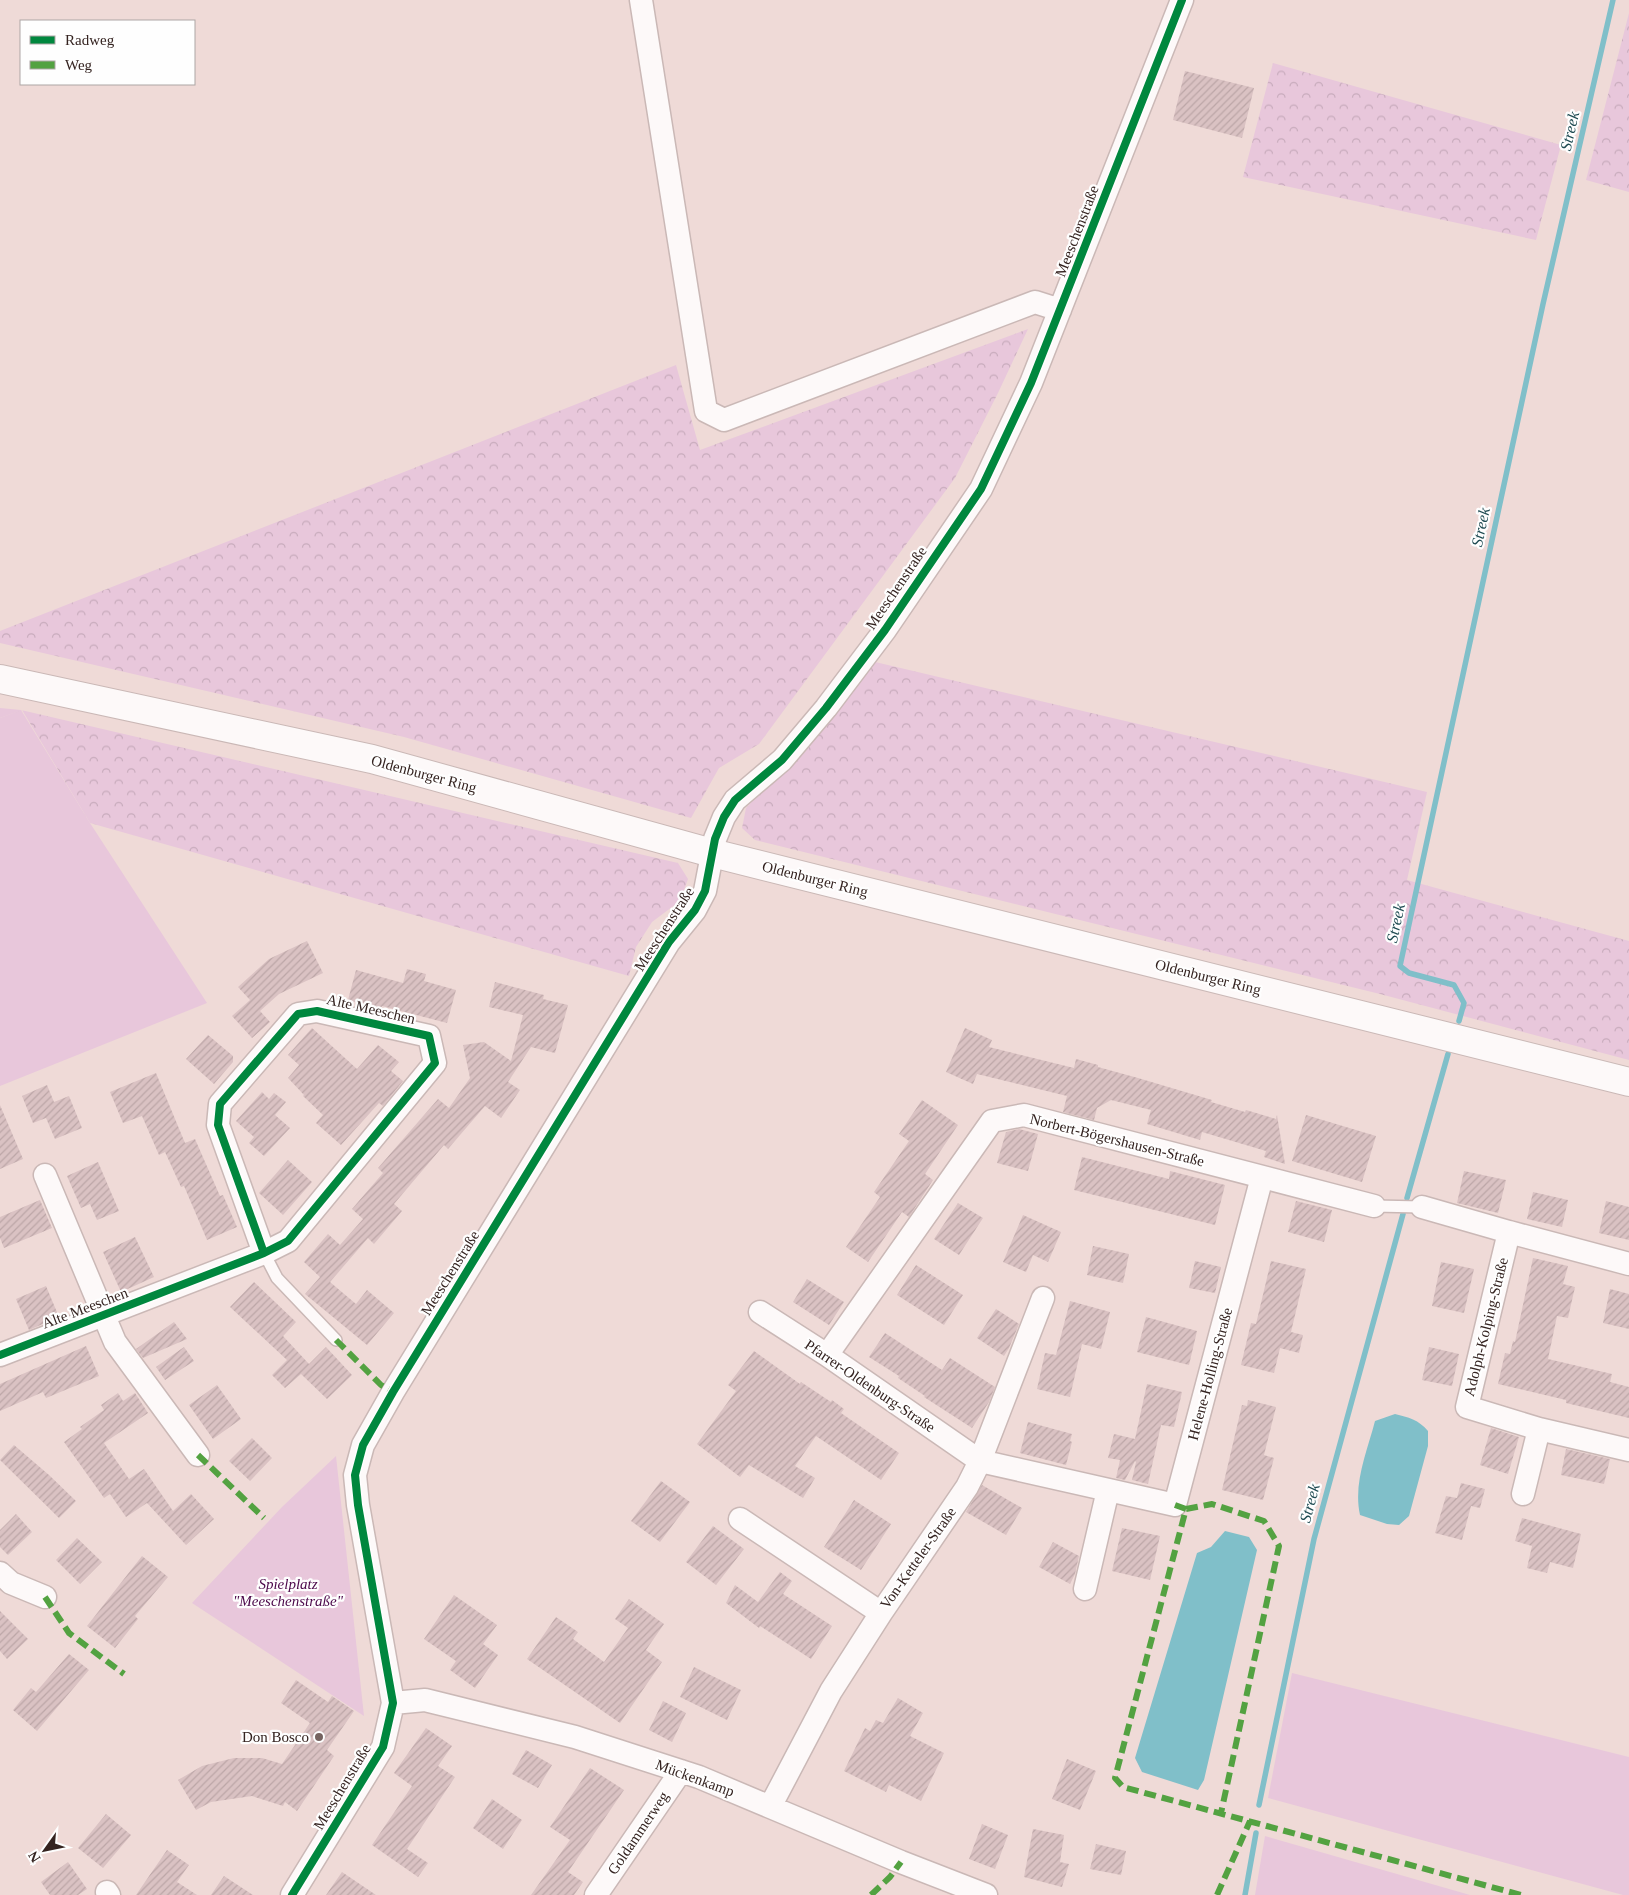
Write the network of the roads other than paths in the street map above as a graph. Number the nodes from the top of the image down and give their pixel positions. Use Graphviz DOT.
graph roads {
  1 [pos="642,0"];
  2 [pos="1182,0"];
  3 [pos="1060,310"];
  4 [pos="0,680"];
  5 [pos="712,853"];
  6 [pos="1629,1082"];
  7 [pos="45,1174"];
  8 [pos="1262,1177"];
  9 [pos="1374,1206"];
  10 [pos="1422,1207"];
  11 [pos="1509,1232"];
  12 [pos="264,1253"];
  13 [pos="1629,1264"];
  14 [pos="1043,1298"];
  15 [pos="760,1312"];
  16 [pos="103,1317"];
  17 [pos="336,1340"];
  18 [pos="0,1355"];
  19 [pos="827,1355"];
  20 [pos="1539,1429"];
  21 [pos="1629,1450"];
  22 [pos="198,1455"];
  23 [pos="980,1461"];
  24 [pos="1108,1490"];
  25 [pos="1522,1494"];
  26 [pos="740,1519"];
  27 [pos="0,1573"];
  28 [pos="1084,1589"];
  29 [pos="46,1597"];
  30 [pos="881,1613"];
  31 [pos="393,1703"];
  32 [pos="680,1771"];
  33 [pos="770,1806"];
  34 [pos="292,1895"];
  35 [pos="596,1895"];
  36 [pos="986,1895"];
  1 -- 3 [label="street"];
  2 -- 3 [label="street, Meeschenstraße"];
  3 -- 5 [label="street, Meeschenstraße"];
  4 -- 5 [label="main road, Oldenburger Ring"];
  5 -- 6 [label="main road, Oldenburger Ring"];
  5 -- 31 [label="street, Meeschenstraße"];
  7 -- 16 [label="street, Alte Meeschen"];
  8 -- 9 [label="street, Norbert-Bögershausen-Straße"];
  8 -- 19 [label="street, Norbert-Bögershausen-Straße"];
  8 -- 24 [label="street, Helene-Holling-Straße"];
  9 -- 10 [label="lane"];
  10 -- 11 [label="street"];
  11 -- 13 [label="street"];
  11 -- 20 [label="street, Adolph-Kolping-Straße"];
  12 -- 12 [label="street, Alte Meeschen"];
  12 -- 16 [label="street, Alte Meeschen"];
  12 -- 17 [label="lane"];
  14 -- 23 [label="street, Von-Ketteler-Straße"];
  15 -- 19 [label="street, Pfarrer-Oldenburg-Straße"];
  16 -- 18 [label="street, Alte Meeschen"];
  16 -- 22 [label="street, Alte Meeschen"];
  19 -- 23 [label="street, Pfarrer-Oldenburg-Straße"];
  20 -- 21 [label="street, Adolph-Kolping-Straße"];
  20 -- 25 [label="street"];
  23 -- 24 [label="street, Helene-Holling-Straße"];
  23 -- 30 [label="street, Von-Ketteler-Straße"];
  24 -- 28 [label="street"];
  26 -- 30 [label="street"];
  27 -- 29 [label="street"];
  30 -- 33 [label="street, Von-Ketteler-Straße"];
  31 -- 32 [label="street, Mückenkamp"];
  31 -- 34 [label="street, Meeschenstraße"];
  32 -- 33 [label="street, Mückenkamp"];
  32 -- 35 [label="street, Goldammerweg"];
  33 -- 36 [label="street, Mückenkamp"];
}
